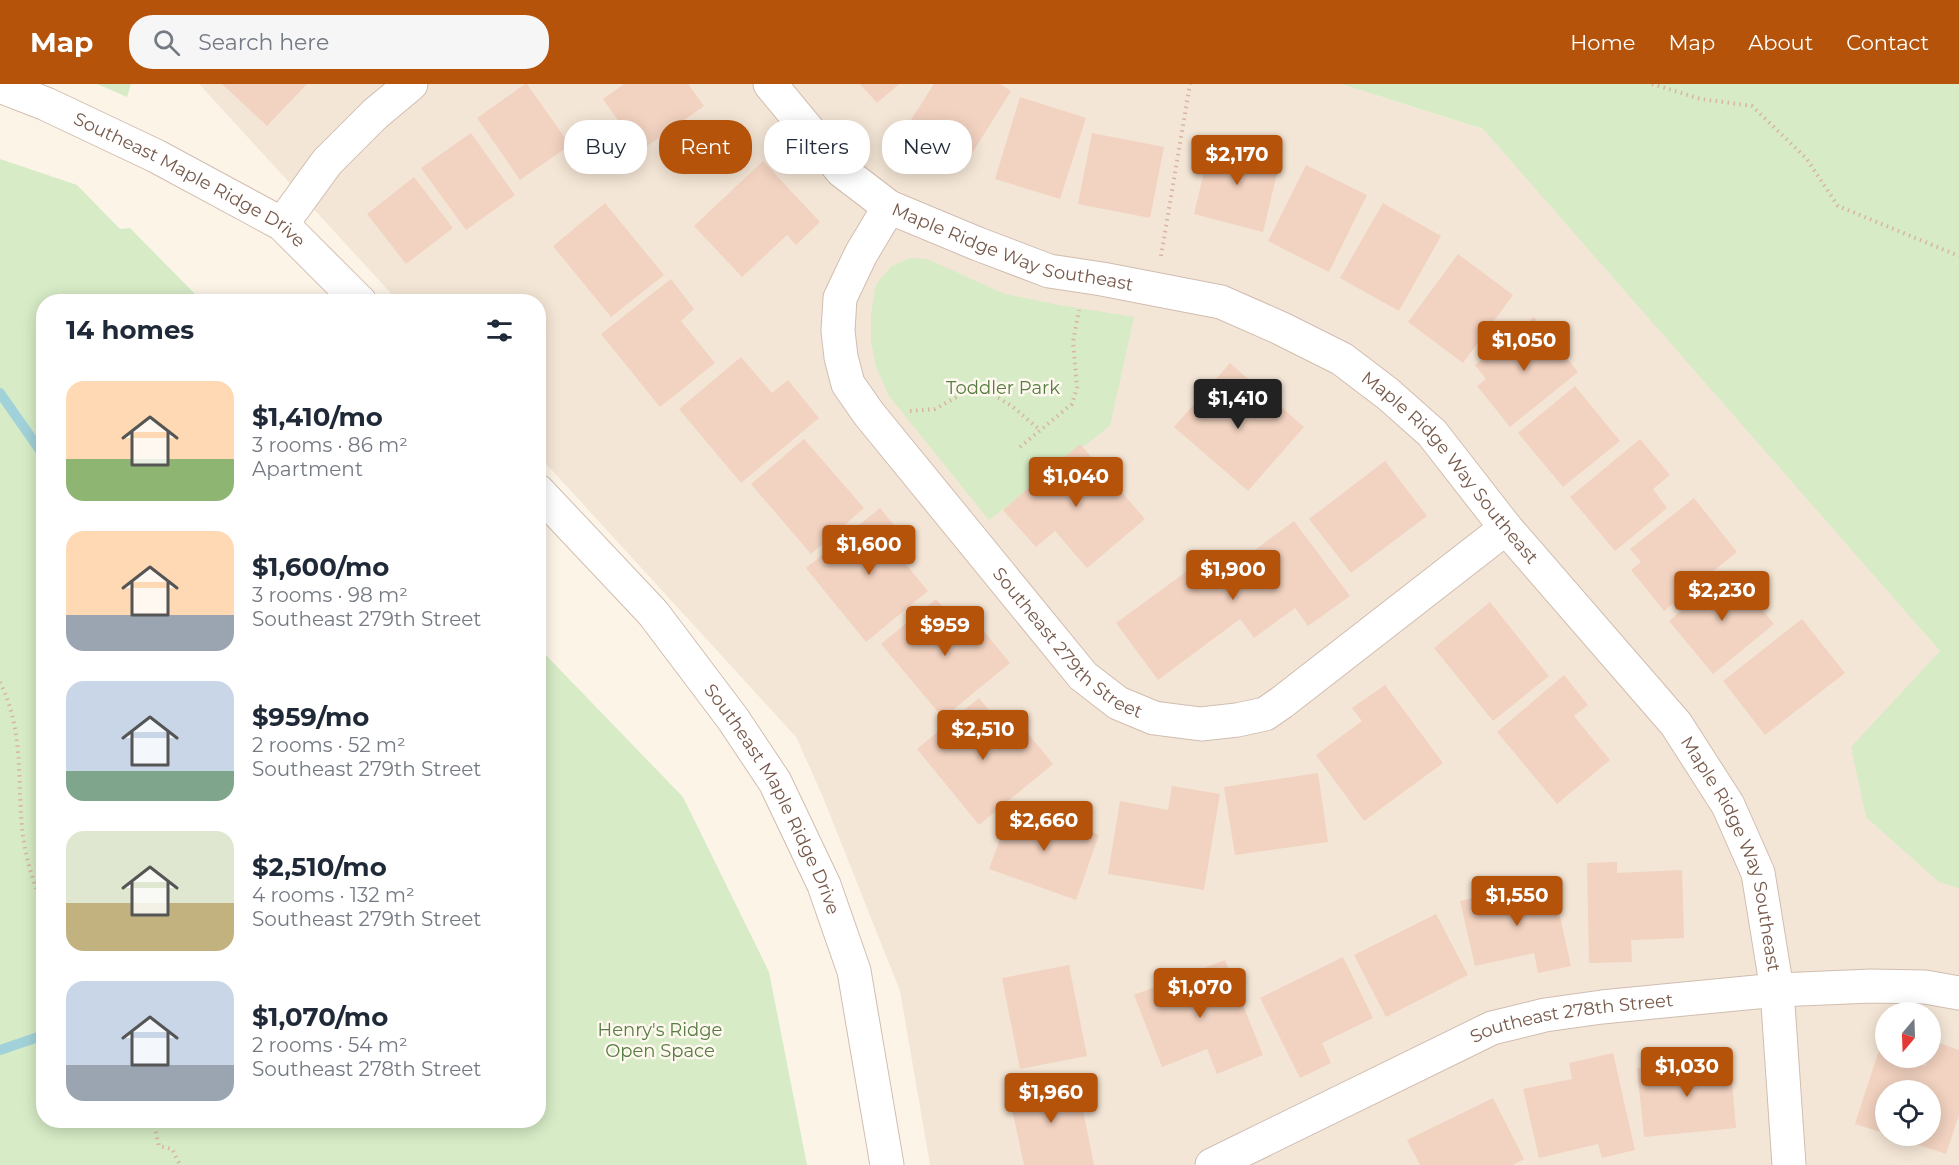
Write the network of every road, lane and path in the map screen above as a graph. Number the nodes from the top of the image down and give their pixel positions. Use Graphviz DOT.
graph roads {
  1 [pos="411,84"];
  2 [pos="770,84"];
  3 [pos="1190,84"];
  4 [pos="1652,84"];
  5 [pos="0,86"];
  6 [pos="889,207"];
  7 [pos="282,224"];
  8 [pos="1959,256"];
  9 [pos="1085,277"];
  10 [pos="1156,290"];
  11 [pos="352,294"];
  12 [pos="869,414"];
  13 [pos="1040,430"];
  14 [pos="1020,447"];
  15 [pos="546,499"];
  16 [pos="1506,528"];
  17 [pos="0,682"];
  18 [pos="36,892"];
  19 [pos="1777,990"];
  20 [pos="1959,993"];
  21 [pos="155,1128"];
  22 [pos="180,1165"];
  23 [pos="887,1165"];
  24 [pos="1212,1165"];
  25 [pos="1790,1165"];
  1 -- 7 [label="street"];
  2 -- 6 [label="street, Maple Ridge Way Southeast"];
  3 -- 10 [label="path"];
  4 -- 8 [label="path"];
  5 -- 7 [label="street, Southeast Maple Ridge Drive"];
  6 -- 9 [label="street, Maple Ridge Way Southeast"];
  6 -- 12 [label="street, Southeast 279th Street"];
  7 -- 11 [label="street, Southeast Maple Ridge Drive"];
  9 -- 10 [label="street, Maple Ridge Way Southeast"];
  9 -- 13 [label="path"];
  10 -- 16 [label="street, Maple Ridge Way Southeast"];
  12 -- 13 [label="path"];
  12 -- 16 [label="street, Southeast 279th Street"];
  13 -- 14 [label="path"];
  15 -- 23 [label="street, Southeast Maple Ridge Drive"];
  16 -- 19 [label="street, Maple Ridge Way Southeast"];
  17 -- 18 [label="path"];
  19 -- 20 [label="street, Southeast 278th Street"];
  19 -- 24 [label="street, Southeast 278th Street"];
  19 -- 25 [label="street, Maple Ridge Way Southeast"];
  21 -- 22 [label="path"];
}
